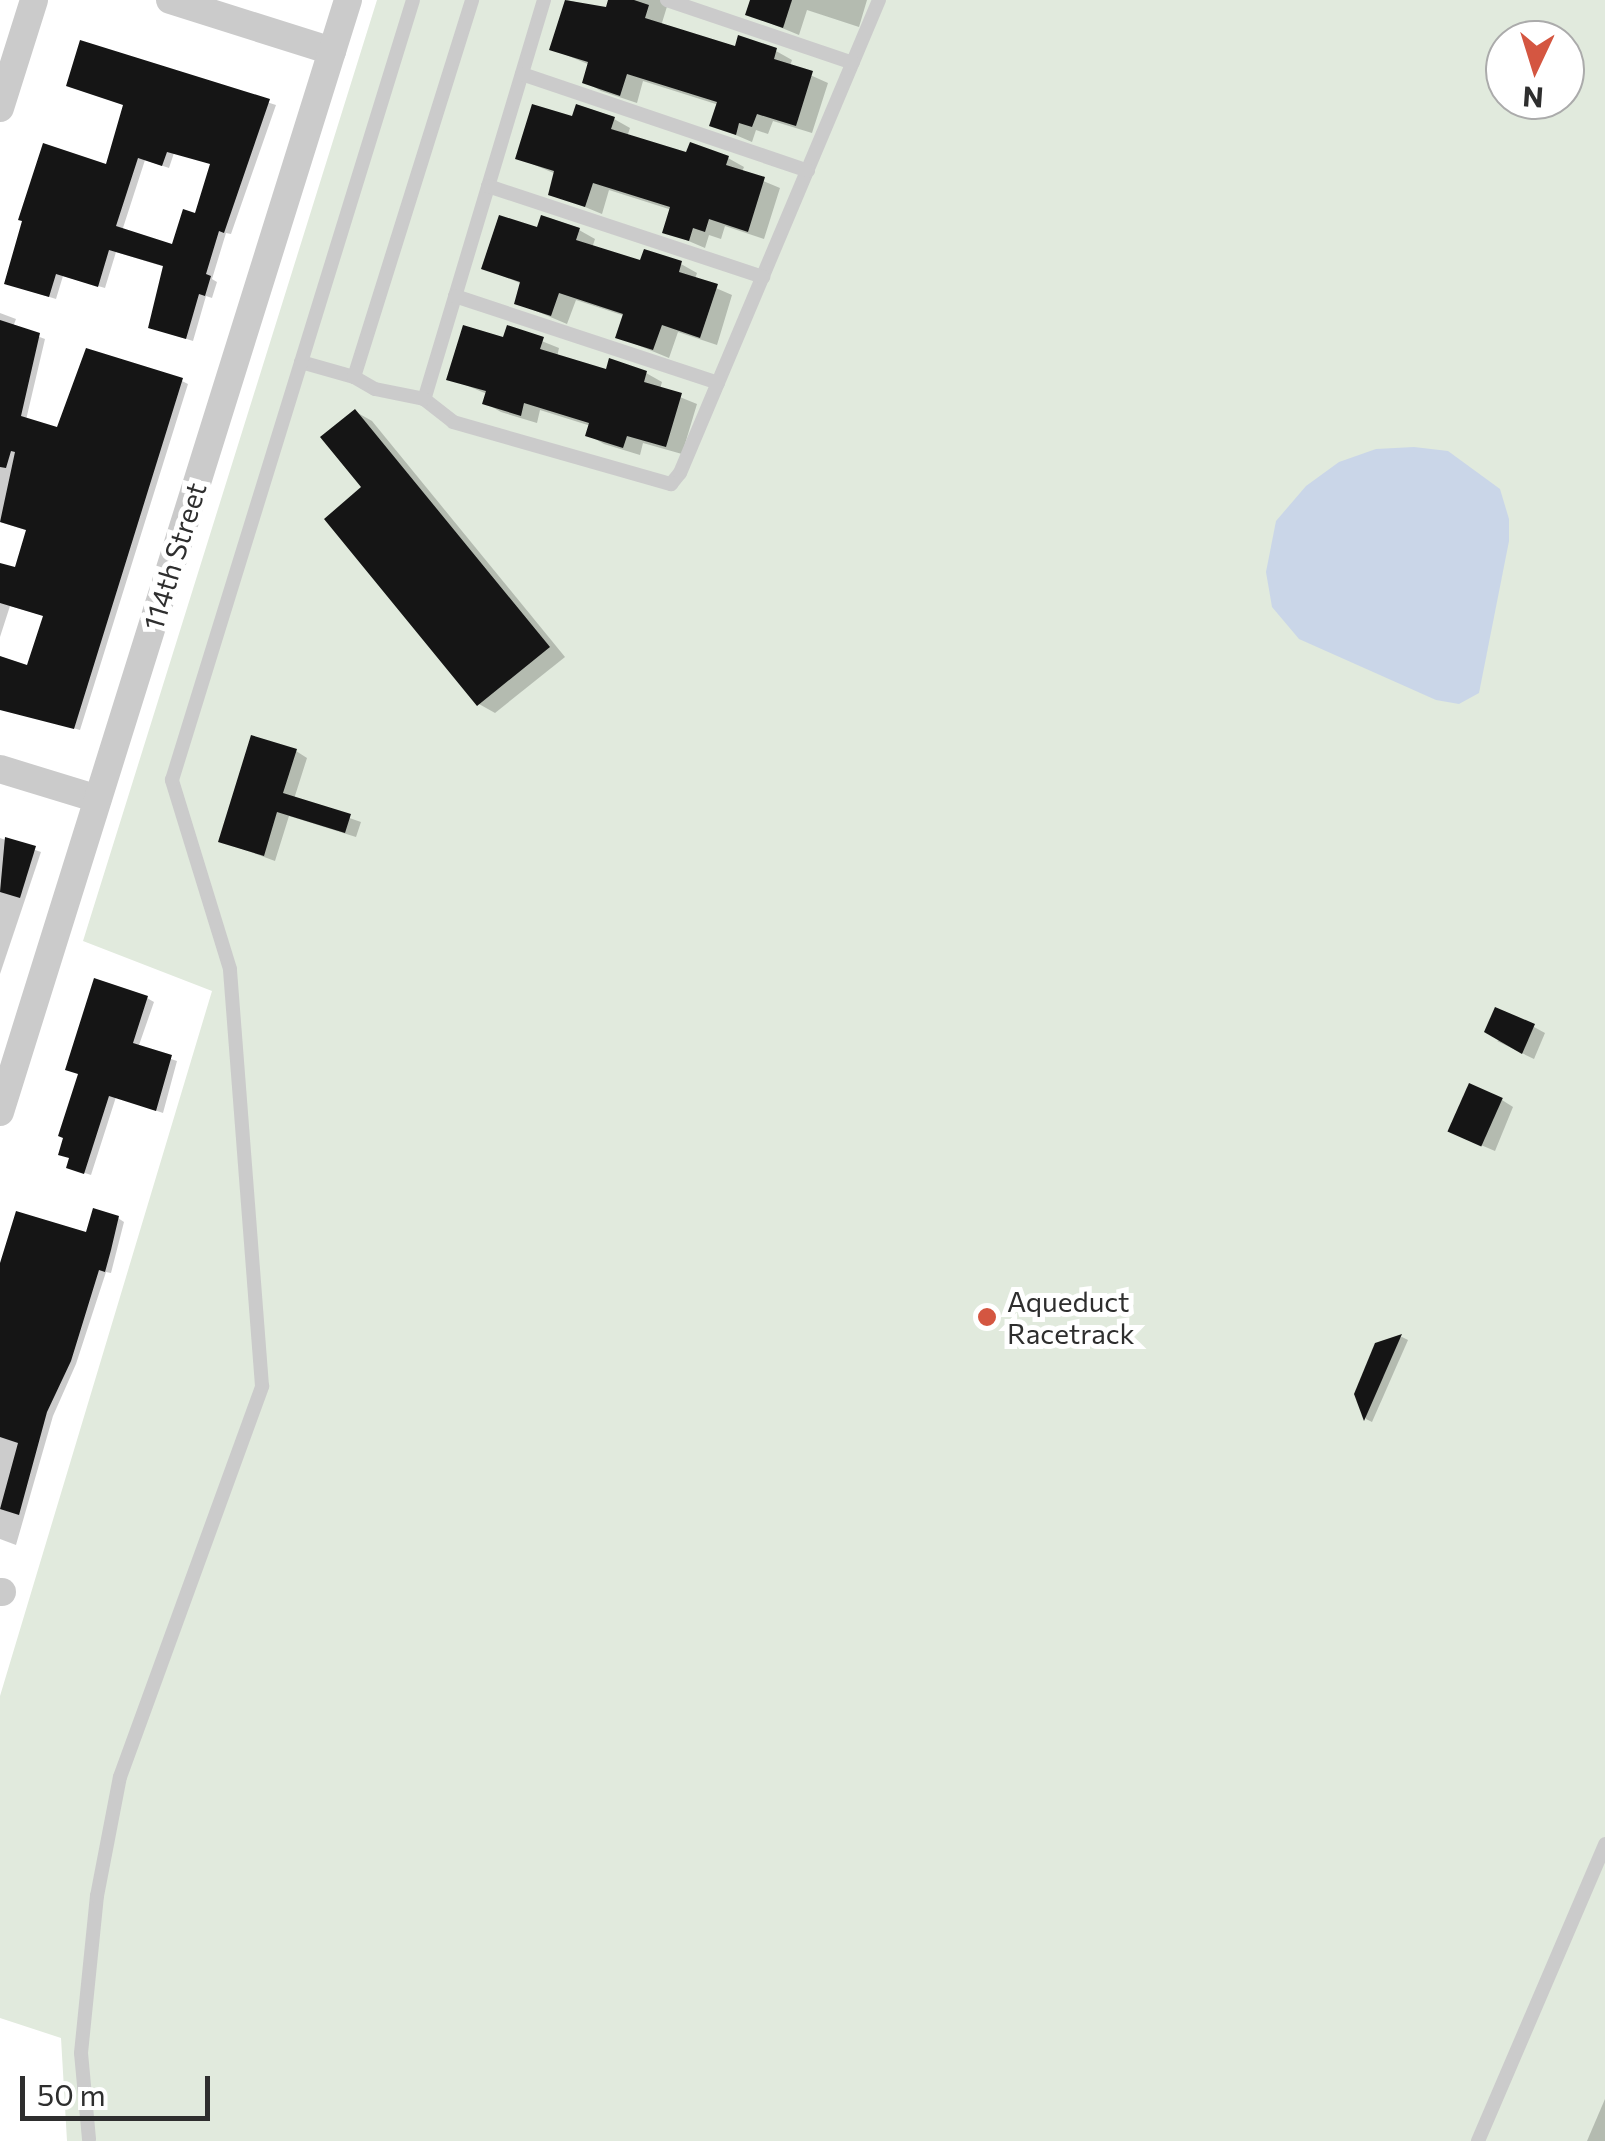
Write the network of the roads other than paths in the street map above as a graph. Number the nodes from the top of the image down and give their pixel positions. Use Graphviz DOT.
graph roads {
  1 [pos="34,0"];
  2 [pos="170,0"];
  3 [pos="348,0"];
  4 [pos="413,0"];
  5 [pos="472,0"];
  6 [pos="544,0"];
  7 [pos="667,0"];
  8 [pos="879,0"];
  9 [pos="332,50"];
  10 [pos="853,62"];
  11 [pos="522,74"];
  12 [pos="0,108"];
  13 [pos="808,172"];
  14 [pos="488,186"];
  15 [pos="763,277"];
  16 [pos="456,296"];
  17 [pos="301,362"];
  18 [pos="354,377"];
  19 [pos="718,382"];
  20 [pos="424,400"];
  21 [pos="0,769"];
  22 [pos="98,799"];
  23 [pos="0,1112"];
  24 [pos="1605,1844"];
  25 [pos="89,2139"];
  26 [pos="1478,2141"];
  1 -- 12 [label="street"];
  2 -- 9 [label="street"];
  3 -- 9 [label="street, 114th Street"];
  4 -- 17 [label="lane"];
  5 -- 18 [label="lane"];
  6 -- 11 [label="lane"];
  7 -- 10 [label="lane"];
  8 -- 10 [label="lane"];
  9 -- 22 [label="street, 114th Street"];
  10 -- 13 [label="lane"];
  11 -- 13 [label="lane"];
  11 -- 14 [label="lane"];
  13 -- 15 [label="lane"];
  14 -- 15 [label="lane"];
  14 -- 16 [label="lane"];
  15 -- 19 [label="lane"];
  16 -- 19 [label="lane"];
  16 -- 20 [label="lane"];
  17 -- 18 [label="lane"];
  17 -- 25 [label="lane"];
  18 -- 20 [label="lane"];
  19 -- 20 [label="lane"];
  21 -- 22 [label="street"];
  22 -- 23 [label="street, 114th Street"];
  24 -- 26 [label="lane"];
}
